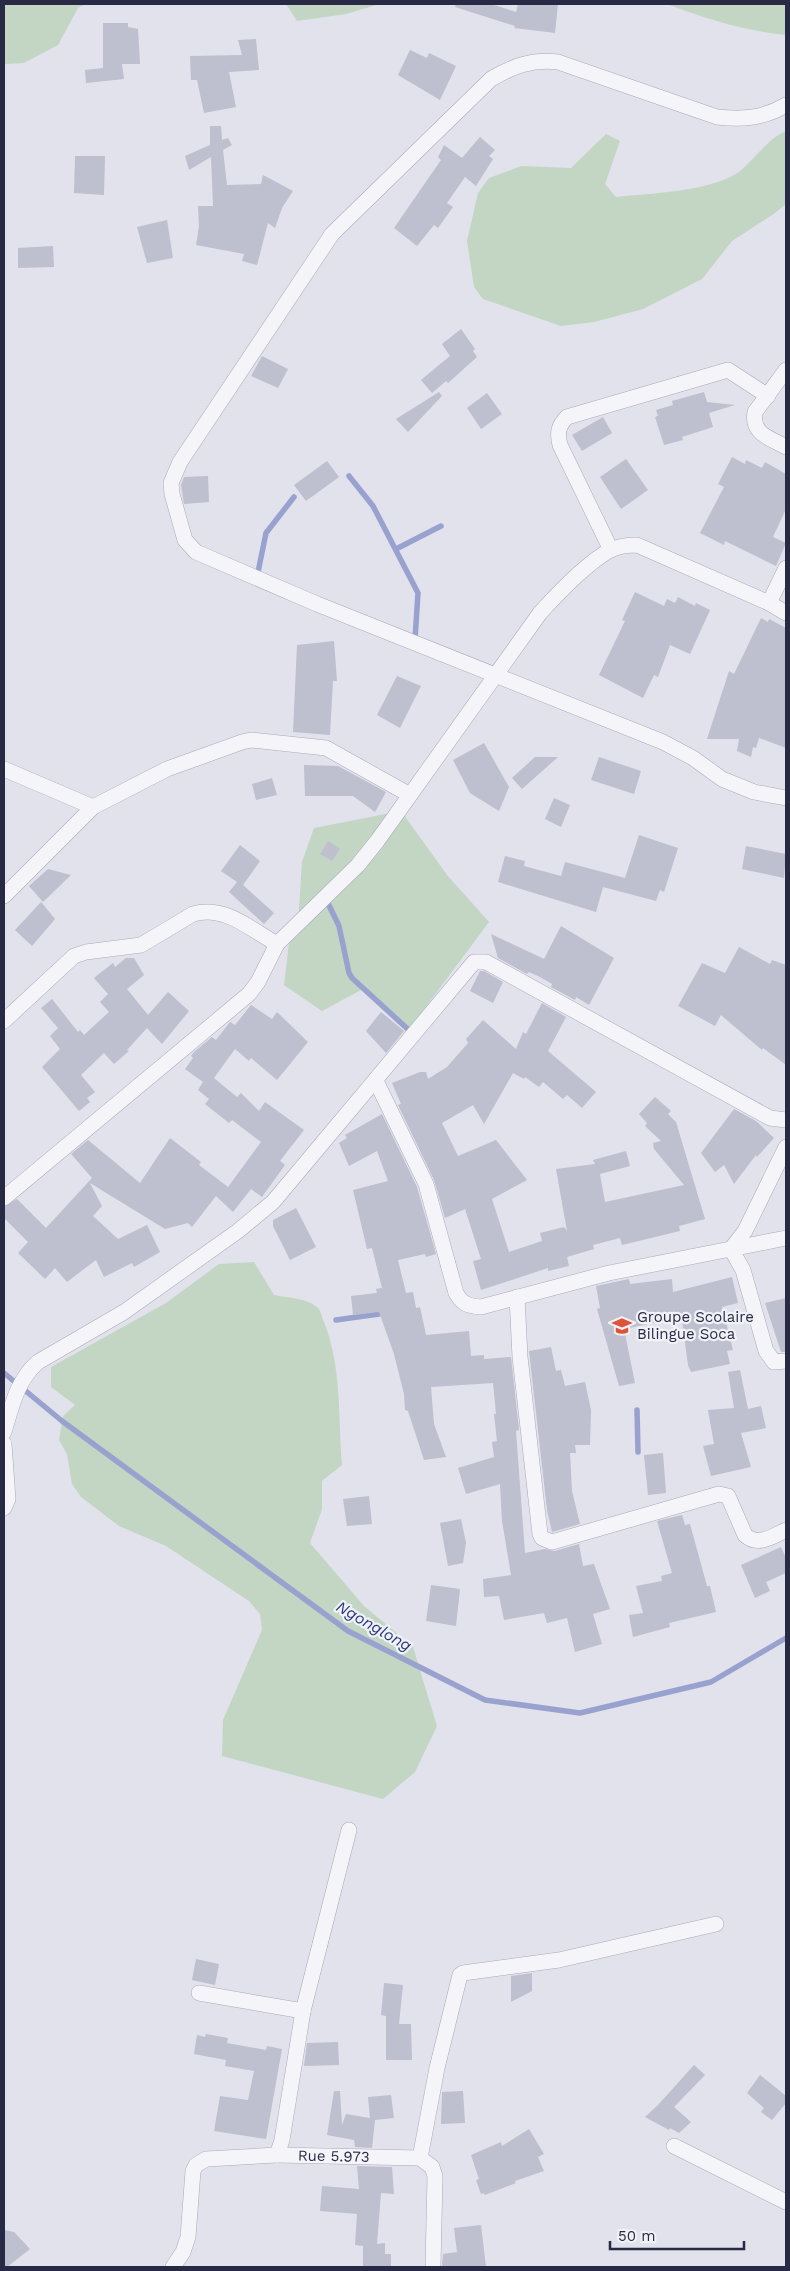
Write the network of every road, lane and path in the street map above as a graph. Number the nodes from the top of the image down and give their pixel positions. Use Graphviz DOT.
graph roads {
  1 [pos="786,106"];
  2 [pos="786,370"];
  3 [pos="768,396"];
  4 [pos="786,446"];
  5 [pos="611,550"];
  6 [pos="786,568"];
  7 [pos="769,603"];
  8 [pos="786,613"];
  9 [pos="496,675"];
  10 [pos="4,769"];
  11 [pos="410,795"];
  12 [pos="786,798"];
  13 [pos="92,807"];
  14 [pos="4,896"];
  15 [pos="277,944"];
  16 [pos="4,1021"];
  17 [pos="376,1081"];
  18 [pos="786,1120"];
  19 [pos="786,1148"];
  20 [pos="4,1198"];
  21 [pos="786,1238"];
  22 [pos="730,1249"];
  23 [pos="517,1297"];
  24 [pos="786,1361"];
  25 [pos="4,1432"];
  26 [pos="4,1444"];
  27 [pos="4,1508"];
  28 [pos="786,1530"];
  29 [pos="349,1830"];
  30 [pos="716,1924"];
  31 [pos="199,1993"];
  32 [pos="303,2011"];
  33 [pos="674,2146"];
  34 [pos="277,2155"];
  35 [pos="420,2158"];
  36 [pos="786,2202"];
  37 [pos="173,2267"];
  38 [pos="433,2267"];
  1 -- 9 [label="street"];
  2 -- 3 [label="street"];
  3 -- 4 [label="street"];
  3 -- 5 [label="street"];
  5 -- 7 [label="street"];
  5 -- 9 [label="street"];
  6 -- 7 [label="street"];
  7 -- 8 [label="street"];
  9 -- 11 [label="street"];
  9 -- 12 [label="street"];
  10 -- 13 [label="street"];
  11 -- 13 [label="street"];
  11 -- 15 [label="street"];
  13 -- 14 [label="street"];
  15 -- 16 [label="street"];
  15 -- 20 [label="street"];
  17 -- 18 [label="street"];
  17 -- 23 [label="street"];
  17 -- 25 [label="street"];
  19 -- 22 [label="street"];
  21 -- 22 [label="street"];
  22 -- 23 [label="street"];
  22 -- 24 [label="street"];
  23 -- 28 [label="street"];
  26 -- 27 [label="street"];
  29 -- 32 [label="street, Rue 5.973"];
  30 -- 35 [label="street"];
  31 -- 32 [label="street"];
  32 -- 34 [label="street, Rue 5.973"];
  33 -- 36 [label="street"];
  34 -- 35 [label="street, Rue 5.973"];
  34 -- 37 [label="street"];
  35 -- 38 [label="street"];
}
